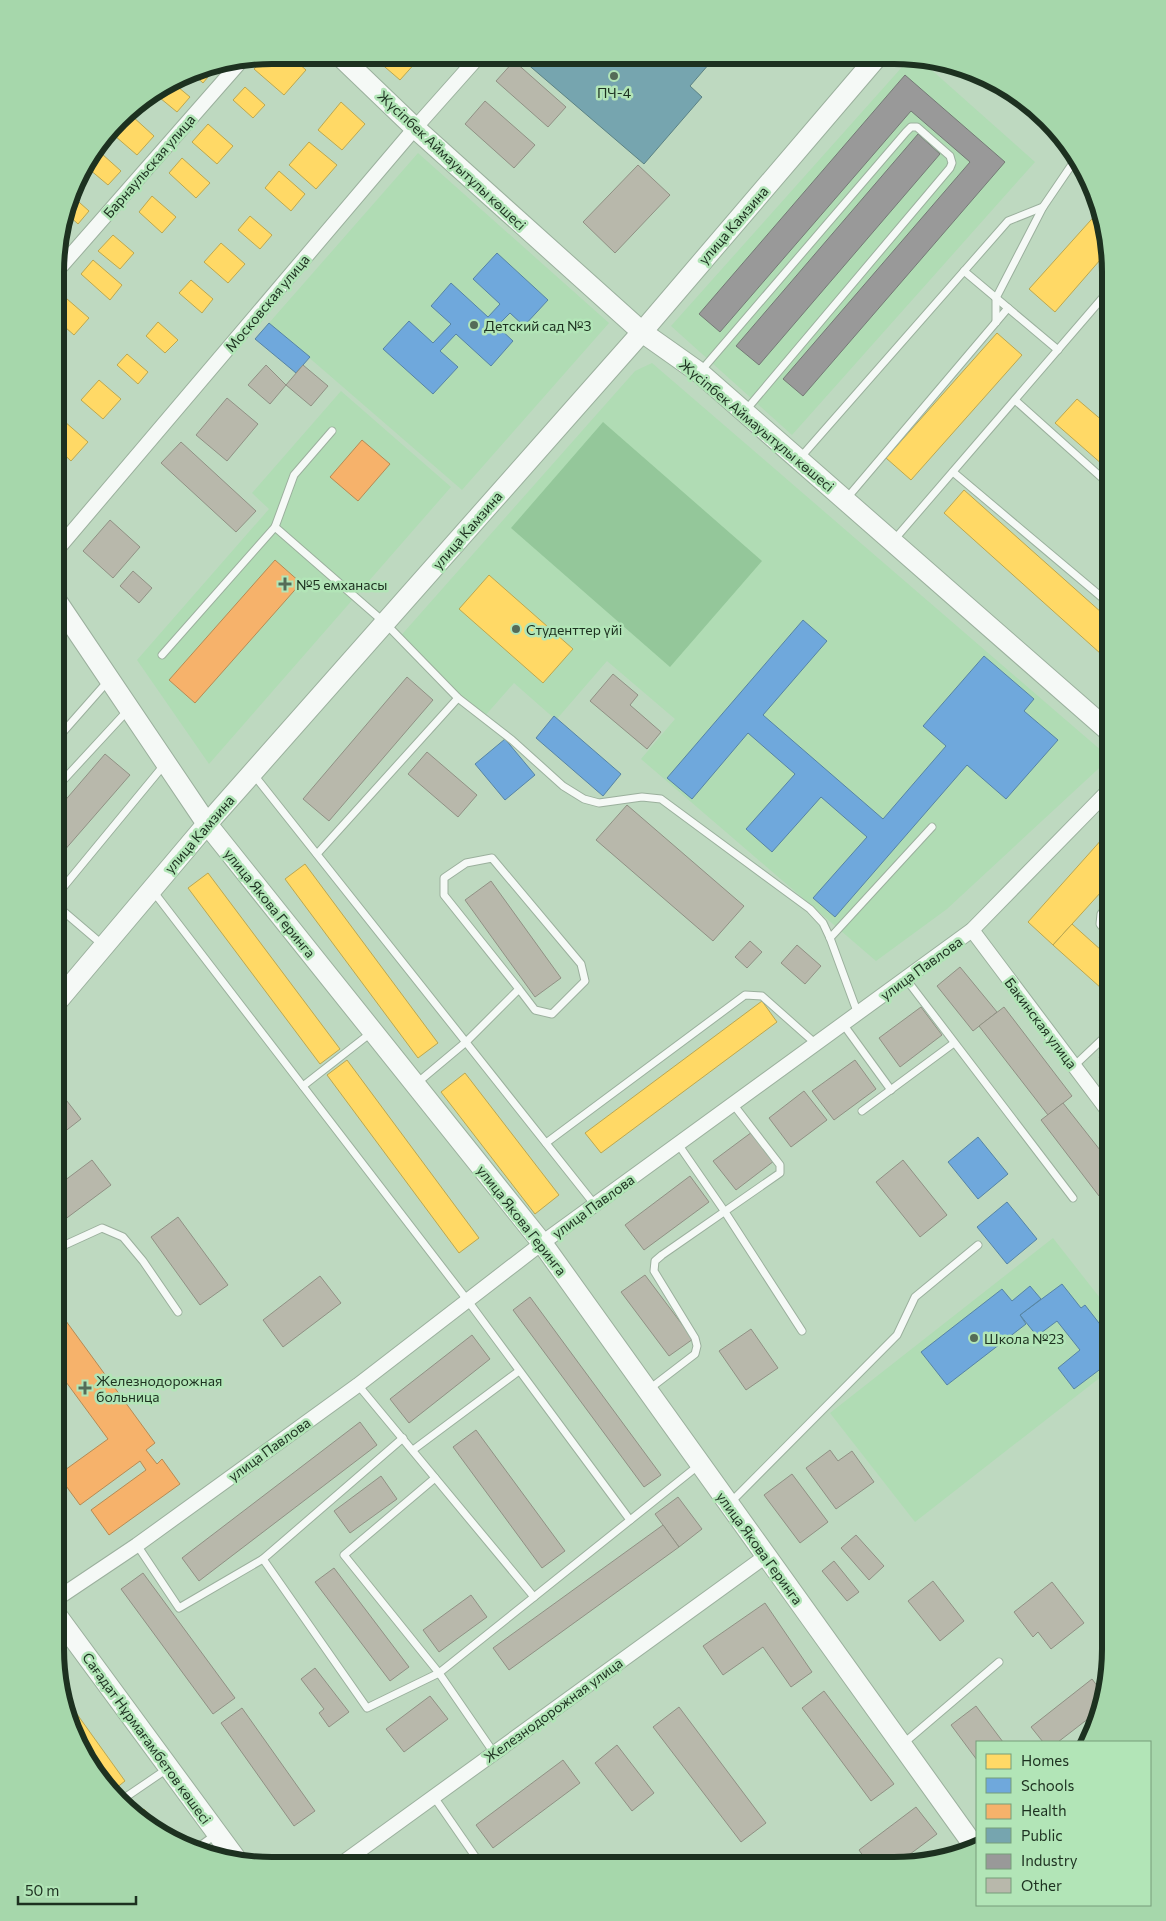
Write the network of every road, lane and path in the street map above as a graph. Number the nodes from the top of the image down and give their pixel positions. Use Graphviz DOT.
graph roads {
  1 [pos="348,64"];
  2 [pos="472,64"];
  3 [pos="871,64"];
  4 [pos="235,67"];
  5 [pos="415,128"];
  6 [pos="1072,165"];
  7 [pos="1043,208"];
  8 [pos="64,263"];
  9 [pos="964,271"];
  10 [pos="996,298"];
  11 [pos="1102,299"];
  12 [pos="1008,308"];
  13 [pos="996,323"];
  14 [pos="642,332"];
  15 [pos="1058,350"];
  16 [pos="700,373"];
  17 [pos="1015,400"];
  18 [pos="745,412"];
  19 [pos="332,431"];
  20 [pos="798,460"];
  21 [pos="953,472"];
  22 [pos="1102,478"];
  23 [pos="845,501"];
  24 [pos="275,526"];
  25 [pos="64,542"];
  26 [pos="892,542"];
  27 [pos="1102,597"];
  28 [pos="64,612"];
  29 [pos="385,623"];
  30 [pos="162,655"];
  31 [pos="110,679"];
  32 [pos="458,698"];
  33 [pos="130,708"];
  34 [pos="1102,725"];
  35 [pos="64,731"];
  36 [pos="166,762"];
  37 [pos="252,773"];
  38 [pos="64,779"];
  39 [pos="1102,797"];
  40 [pos="207,824"];
  41 [pos="932,827"];
  42 [pos="317,854"];
  43 [pos="64,886"];
  44 [pos="152,889"];
  45 [pos="64,912"];
  46 [pos="1102,913"];
  47 [pos="1102,927"];
  48 [pos="972,930"];
  49 [pos="830,938"];
  50 [pos="104,946"];
  51 [pos="906,979"];
  52 [pos="519,988"];
  53 [pos="64,994"];
  54 [pos="858,1014"];
  55 [pos="843,1024"];
  56 [pos="373,1031"];
  57 [pos="1102,1040"];
  58 [pos="466,1042"];
  59 [pos="954,1043"];
  60 [pos="816,1044"];
  61 [pos="1074,1066"];
  62 [pos="415,1084"];
  63 [pos="304,1086"];
  64 [pos="891,1090"];
  65 [pos="1102,1103"];
  66 [pos="733,1104"];
  67 [pos="862,1112"];
  68 [pos="546,1143"];
  69 [pos="678,1144"];
  70 [pos="1072,1198"];
  71 [pos="595,1205"];
  72 [pos="725,1212"];
  73 [pos="542,1244"];
  74 [pos="64,1245"];
  75 [pos="978,1245"];
  76 [pos="468,1300"];
  77 [pos="178,1312"];
  78 [pos="802,1331"];
  79 [pos="519,1370"];
  80 [pos="358,1385"];
  81 [pos="647,1390"];
  82 [pos="403,1438"];
  83 [pos="413,1450"];
  84 [pos="700,1464"];
  85 [pos="435,1478"];
  86 [pos="729,1504"];
  87 [pos="630,1520"];
  88 [pos="137,1545"];
  89 [pos="766,1556"];
  90 [pos="263,1559"];
  91 [pos="64,1594"];
  92 [pos="534,1597"];
  93 [pos="64,1624"];
  94 [pos="999,1662"];
  95 [pos="438,1673"];
  96 [pos="901,1745"];
  97 [pos="494,1753"];
  98 [pos="170,1767"];
  99 [pos="126,1797"];
  100 [pos="434,1797"];
  101 [pos="217,1833"];
  102 [pos="971,1842"];
  103 [pos="201,1845"];
  104 [pos="232,1853"];
  105 [pos="350,1857"];
  106 [pos="475,1857"];
  1 -- 5 [label="street, Жүсіпбек Аймауытұлы көшесі"];
  2 -- 5 [label="street, Московская улица"];
  3 -- 14 [label="street, улица Камзина"];
  4 -- 8 [label="street, Барнаульская улица"];
  5 -- 14 [label="street, Жүсіпбек Аймауытұлы көшесі"];
  5 -- 25 [label="street, Московская улица"];
  6 -- 7 [label="lane"];
  7 -- 9 [label="lane"];
  7 -- 10 [label="lane"];
  9 -- 10 [label="lane"];
  9 -- 20 [label="lane"];
  10 -- 12 [label="lane"];
  10 -- 13 [label="lane"];
  11 -- 15 [label="lane"];
  12 -- 13 [label="lane"];
  12 -- 15 [label="lane"];
  13 -- 23 [label="lane"];
  14 -- 16 [label="street, Жүсіпбек Аймауытұлы көшесі"];
  14 -- 29 [label="street, улица Камзина"];
  15 -- 17 [label="lane"];
  16 -- 18 [label="street, Жүсіпбек Аймауытұлы көшесі"];
  16 -- 18 [label="lane"];
  17 -- 21 [label="lane"];
  17 -- 22 [label="lane"];
  18 -- 20 [label="street, Жүсіпбек Аймауытұлы көшесі"];
  19 -- 24 [label="lane"];
  20 -- 23 [label="street, Жүсіпбек Аймауытұлы көшесі"];
  21 -- 26 [label="lane"];
  21 -- 27 [label="lane"];
  23 -- 26 [label="street, Жүсіпбек Аймауытұлы көшесі"];
  24 -- 29 [label="lane"];
  24 -- 30 [label="lane"];
  26 -- 34 [label="street, Жүсіпбек Аймауытұлы көшесі"];
  28 -- 31 [label="street, улица Якова Геринга"];
  29 -- 32 [label="lane"];
  29 -- 37 [label="street, улица Камзина"];
  31 -- 33 [label="street, улица Якова Геринга"];
  31 -- 35 [label="lane"];
  32 -- 42 [label="lane"];
  32 -- 49 [label="lane"];
  33 -- 36 [label="street, улица Якова Геринга"];
  33 -- 38 [label="lane"];
  36 -- 40 [label="street, улица Якова Геринга"];
  36 -- 43 [label="lane"];
  37 -- 40 [label="street, улица Камзина"];
  37 -- 42 [label="lane"];
  39 -- 48 [label="street, улица Павлова"];
  40 -- 44 [label="street, улица Камзина"];
  40 -- 56 [label="street, улица Якова Геринга"];
  41 -- 49 [label="lane"];
  42 -- 58 [label="lane"];
  44 -- 50 [label="street, улица Камзина"];
  44 -- 63 [label="lane"];
  45 -- 50 [label="lane"];
  46 -- 47 [label="lane"];
  48 -- 51 [label="street, улица Павлова"];
  48 -- 61 [label="street, Бакинская улица"];
  49 -- 54 [label="lane"];
  50 -- 53 [label="street, улица Камзина"];
  51 -- 54 [label="street, улица Павлова"];
  51 -- 59 [label="lane"];
  52 -- 52 [label="lane"];
  52 -- 58 [label="lane"];
  54 -- 55 [label="street, улица Павлова"];
  55 -- 60 [label="street, улица Павлова"];
  55 -- 64 [label="lane"];
  56 -- 62 [label="street, улица Якова Геринга"];
  56 -- 63 [label="lane"];
  57 -- 61 [label="lane"];
  58 -- 62 [label="lane"];
  58 -- 68 [label="lane"];
  59 -- 64 [label="lane"];
  59 -- 70 [label="lane"];
  60 -- 66 [label="street, улица Павлова"];
  60 -- 68 [label="lane"];
  61 -- 65 [label="street, Бакинская улица"];
  62 -- 73 [label="street, улица Якова Геринга"];
  63 -- 76 [label="lane"];
  64 -- 67 [label="lane"];
  66 -- 69 [label="street, улица Павлова"];
  66 -- 72 [label="lane"];
  68 -- 71 [label="lane"];
  69 -- 71 [label="street, улица Павлова"];
  69 -- 72 [label="lane"];
  71 -- 73 [label="street, улица Павлова"];
  72 -- 78 [label="lane"];
  72 -- 81 [label="lane"];
  73 -- 76 [label="street, улица Павлова"];
  73 -- 81 [label="street, улица Якова Геринга"];
  74 -- 77 [label="lane"];
  75 -- 86 [label="lane"];
  76 -- 79 [label="lane"];
  76 -- 80 [label="street, улица Павлова"];
  79 -- 83 [label="lane"];
  79 -- 87 [label="lane"];
  80 -- 82 [label="lane"];
  80 -- 88 [label="street, улица Павлова"];
  81 -- 84 [label="street, улица Якова Геринга"];
  82 -- 83 [label="lane"];
  82 -- 90 [label="lane"];
  83 -- 85 [label="lane"];
  84 -- 86 [label="street, улица Якова Геринга"];
  84 -- 87 [label="lane"];
  85 -- 92 [label="lane"];
  85 -- 95 [label="lane"];
  86 -- 89 [label="street, улица Якова Геринга"];
  87 -- 92 [label="lane"];
  88 -- 90 [label="lane"];
  88 -- 91 [label="street, улица Павлова"];
  89 -- 96 [label="street, улица Якова Геринга"];
  89 -- 97 [label="street, Железнодорожная улица"];
  90 -- 95 [label="lane"];
  92 -- 95 [label="lane"];
  93 -- 98 [label="street, Сағадат Нұрмағамбетов көшесі"];
  94 -- 96 [label="lane"];
  95 -- 97 [label="lane"];
  96 -- 102 [label="street, улица Якова Геринга"];
  97 -- 100 [label="street, Железнодорожная улица"];
  98 -- 99 [label="lane"];
  98 -- 101 [label="street, Сағадат Нұрмағамбетов көшесі"];
  100 -- 105 [label="street, Железнодорожная улица"];
  100 -- 106 [label="lane"];
  101 -- 103 [label="lane"];
  101 -- 104 [label="street, Сағадат Нұрмағамбетов көшесі"];
}
